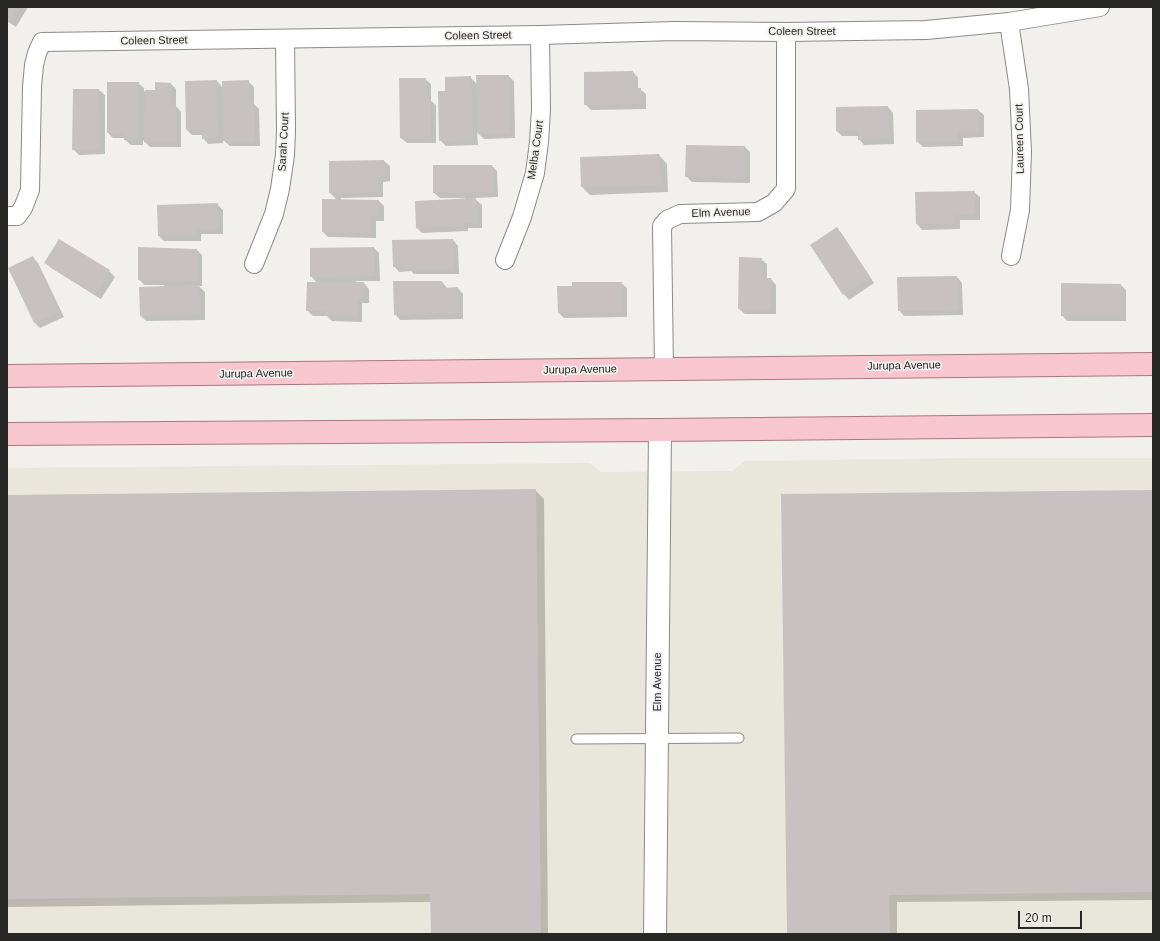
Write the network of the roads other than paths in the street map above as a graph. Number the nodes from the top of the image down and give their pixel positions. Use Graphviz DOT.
graph roads {
  1 [pos="1100,7"];
  2 [pos="1009,22"];
  3 [pos="786,32"];
  4 [pos="540,35"];
  5 [pos="285,39"];
  6 [pos="7,216"];
  7 [pos="1011,256"];
  8 [pos="505,260"];
  9 [pos="254,264"];
  10 [pos="1153,364"];
  11 [pos="664,370"];
  12 [pos="7,376"];
  13 [pos="1153,425"];
  14 [pos="660,430"];
  15 [pos="7,434"];
  16 [pos="739,738"];
  17 [pos="576,739"];
  18 [pos="658,739"];
  19 [pos="655,934"];
  1 -- 2 [label="street, Coleen Street"];
  2 -- 3 [label="street, Coleen Street"];
  2 -- 7 [label="street, Laureen Court"];
  3 -- 4 [label="street, Coleen Street"];
  3 -- 11 [label="street, Elm Avenue"];
  4 -- 5 [label="street, Coleen Street"];
  4 -- 8 [label="street, Melba Court"];
  5 -- 6 [label="street, Coleen Street"];
  5 -- 9 [label="street, Sarah Court"];
  10 -- 11 [label="main road, Jurupa Avenue"];
  11 -- 12 [label="main road, Jurupa Avenue"];
  13 -- 14 [label="main road"];
  14 -- 15 [label="main road"];
  14 -- 18 [label="street, Elm Avenue"];
  16 -- 18 [label="lane"];
  17 -- 18 [label="lane"];
  18 -- 19 [label="street, Elm Avenue"];
}
